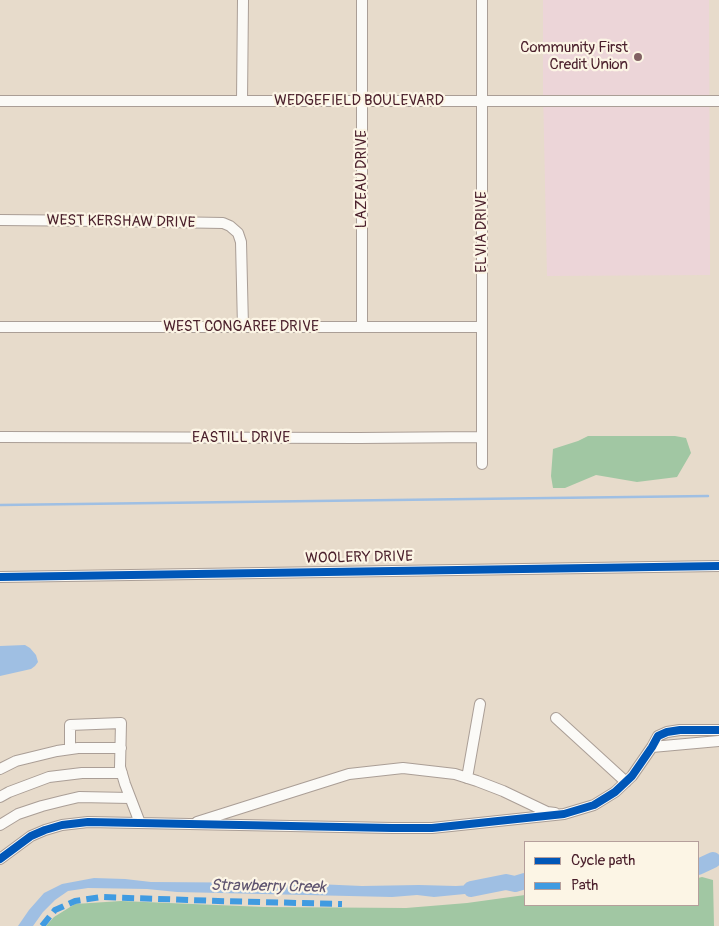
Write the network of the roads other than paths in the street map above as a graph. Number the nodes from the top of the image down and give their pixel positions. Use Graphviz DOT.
graph roads {
  1 [pos="242,0"];
  2 [pos="362,0"];
  3 [pos="482,0"];
  4 [pos="0,101"];
  5 [pos="242,101"];
  6 [pos="482,101"];
  7 [pos="719,101"];
  8 [pos="362,102"];
  9 [pos="0,220"];
  10 [pos="0,327"];
  11 [pos="243,327"];
  12 [pos="362,327"];
  13 [pos="482,327"];
  14 [pos="0,437"];
  15 [pos="482,437"];
  16 [pos="482,464"];
  17 [pos="719,566"];
  18 [pos="0,577"];
  19 [pos="480,704"];
  20 [pos="556,718"];
  21 [pos="719,730"];
  22 [pos="719,740"];
  23 [pos="652,747"];
  24 [pos="121,748"];
  25 [pos="70,749"];
  26 [pos="0,769"];
  27 [pos="122,773"];
  28 [pos="467,778"];
  29 [pos="626,782"];
  30 [pos="0,797"];
  31 [pos="130,798"];
  32 [pos="559,814"];
  33 [pos="140,823"];
  34 [pos="189,824"];
  35 [pos="0,825"];
  36 [pos="0,859"];
  1 -- 5 [label="street"];
  2 -- 8 [label="street, LAZEAU DRIVE"];
  3 -- 6 [label="street, ELVIA DRIVE"];
  4 -- 5 [label="street, WEDGEFIELD BOULEVARD"];
  5 -- 8 [label="street, WEDGEFIELD BOULEVARD"];
  6 -- 7 [label="street, WEDGEFIELD BOULEVARD"];
  6 -- 8 [label="street, WEDGEFIELD BOULEVARD"];
  6 -- 13 [label="street, ELVIA DRIVE"];
  8 -- 12 [label="street, LAZEAU DRIVE"];
  9 -- 11 [label="street, WEST KERSHAW DRIVE"];
  10 -- 11 [label="street, WEST CONGAREE DRIVE"];
  11 -- 12 [label="street, WEST CONGAREE DRIVE"];
  12 -- 13 [label="street, WEST CONGAREE DRIVE"];
  13 -- 15 [label="street, ELVIA DRIVE"];
  14 -- 15 [label="street, EASTILL DRIVE"];
  15 -- 16 [label="street, ELVIA DRIVE"];
  17 -- 18 [label="street, WOOLERY DRIVE"];
  19 -- 28 [label="street"];
  20 -- 29 [label="street"];
  21 -- 23 [label="street"];
  22 -- 23 [label="street"];
  23 -- 29 [label="street"];
  24 -- 25 [label="street"];
  24 -- 25 [label="street"];
  24 -- 27 [label="street"];
  25 -- 26 [label="street"];
  27 -- 30 [label="street"];
  27 -- 31 [label="street"];
  28 -- 32 [label="street"];
  28 -- 34 [label="street"];
  29 -- 32 [label="street"];
  31 -- 33 [label="street"];
  31 -- 35 [label="street"];
  32 -- 34 [label="street"];
  33 -- 34 [label="street"];
  33 -- 36 [label="street"];
}
